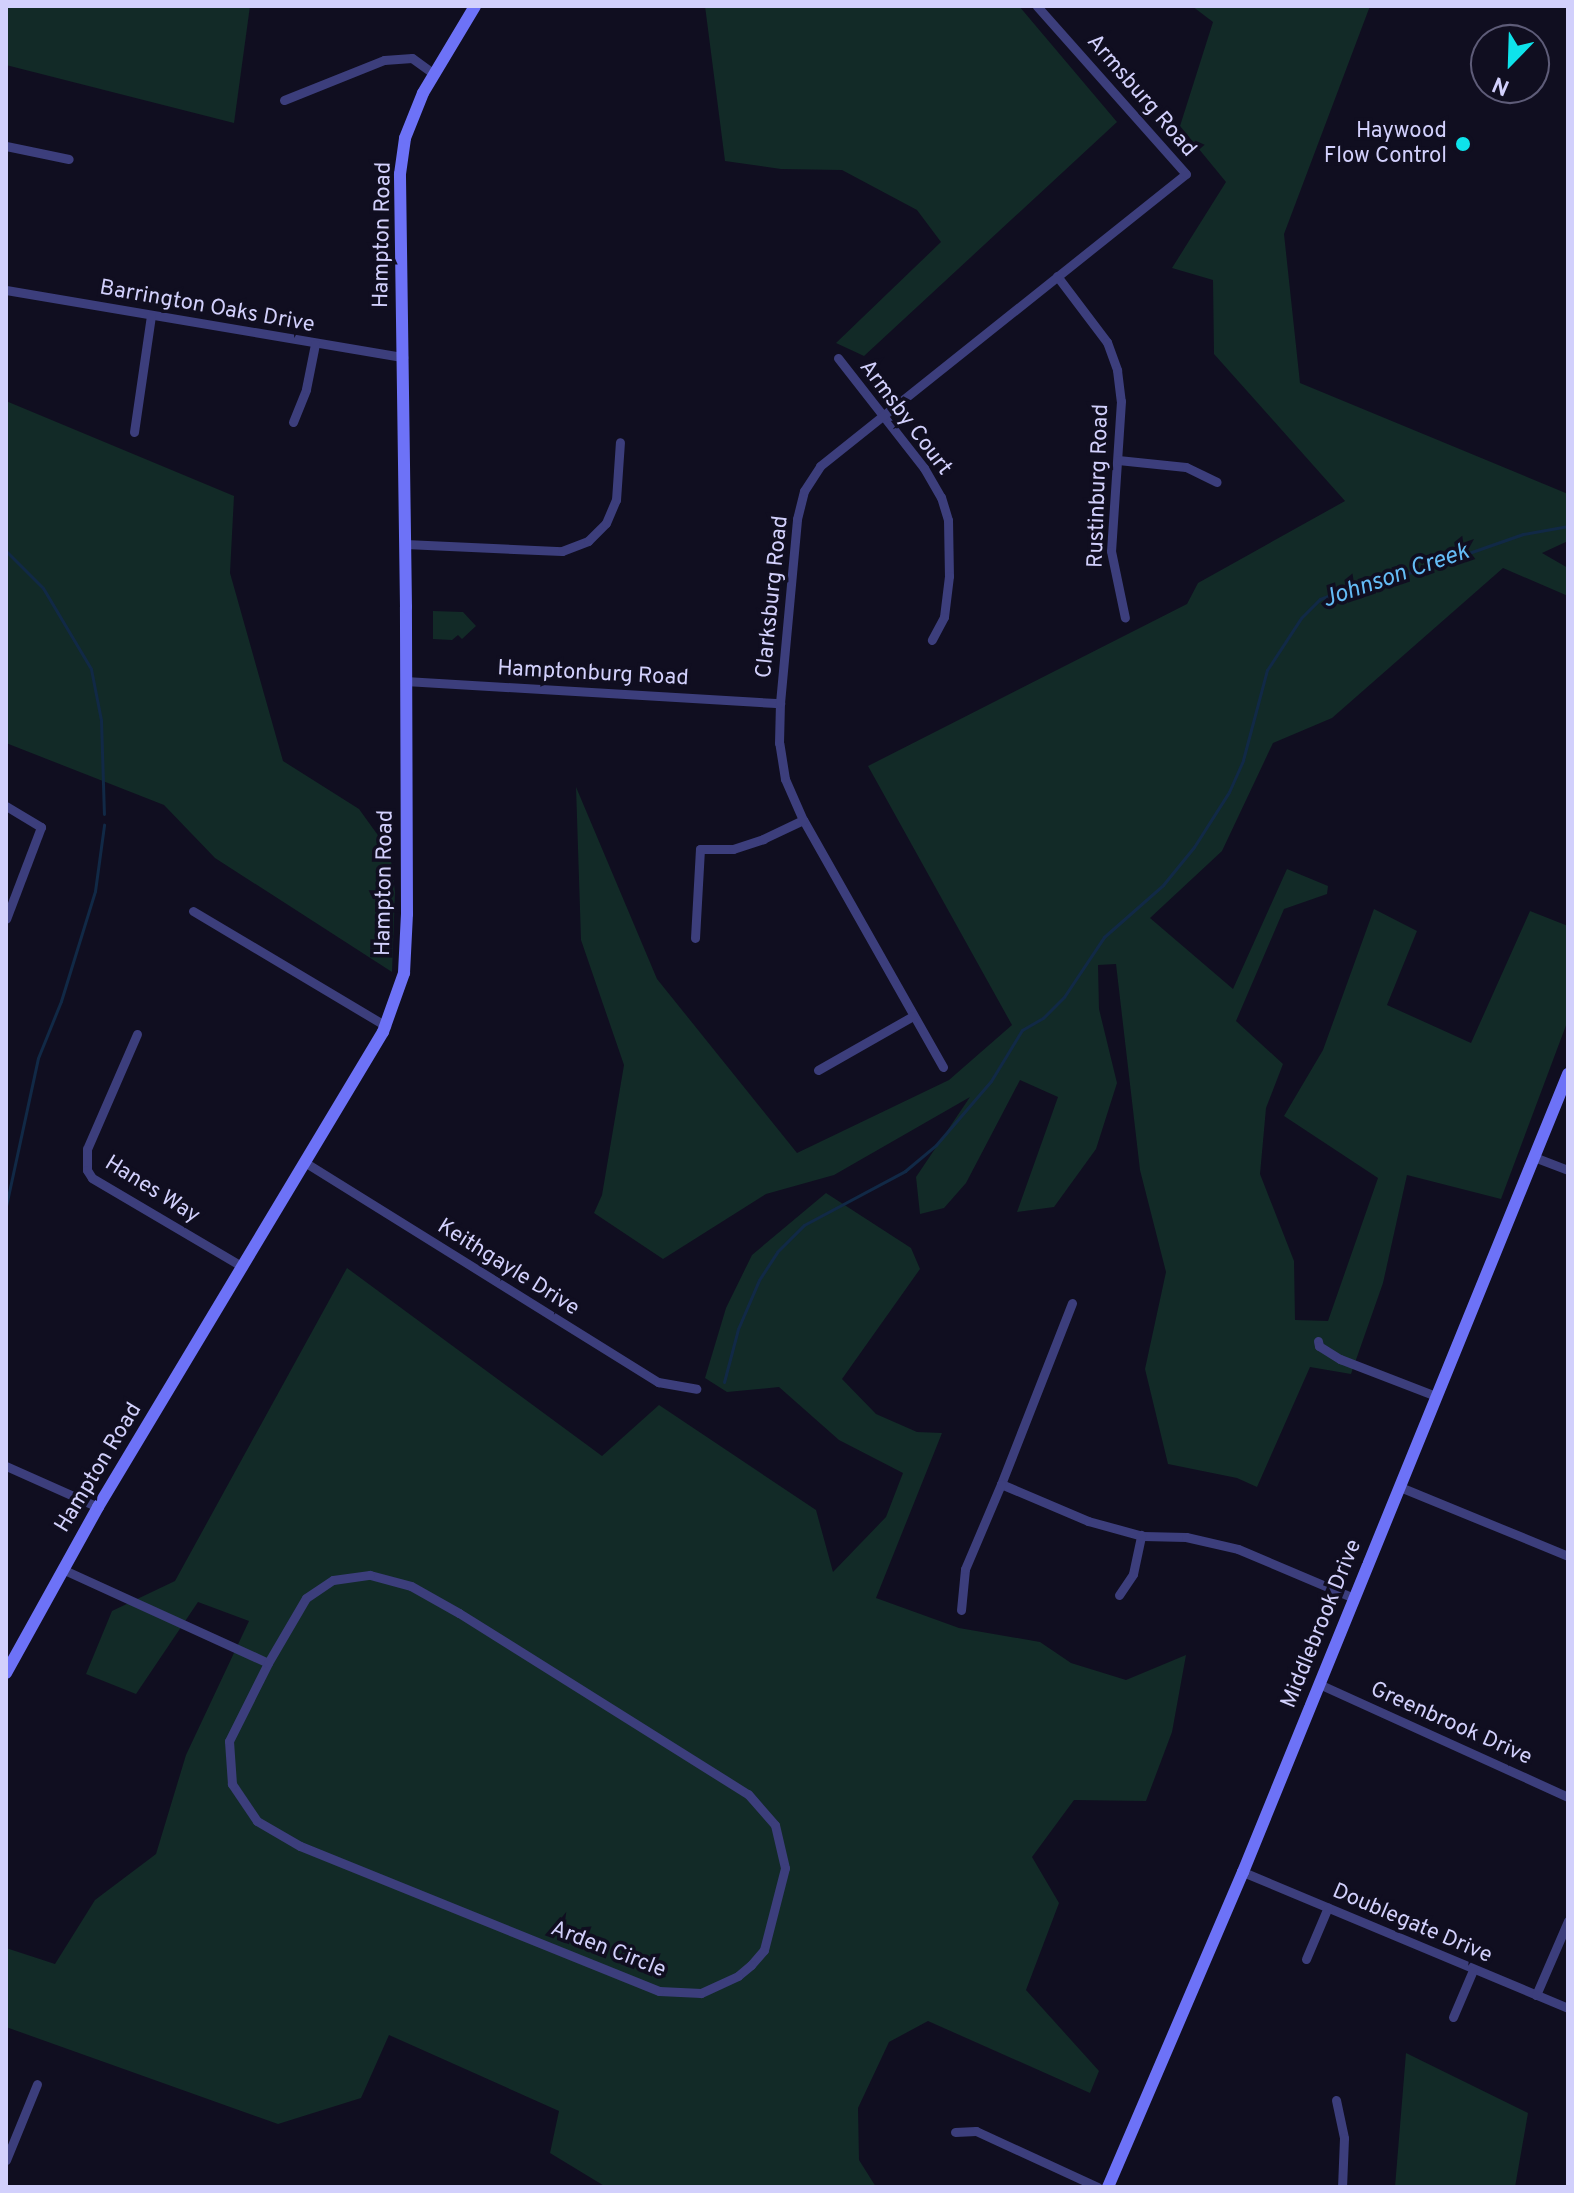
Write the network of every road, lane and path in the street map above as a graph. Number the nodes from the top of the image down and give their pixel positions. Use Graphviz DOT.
graph roads {
  1 [pos="475,6"];
  2 [pos="1037,6"];
  3 [pos="434,74"];
  4 [pos="284,100"];
  5 [pos="6,146"];
  6 [pos="69,159"];
  7 [pos="1186,174"];
  8 [pos="1057,276"];
  9 [pos="6,290"];
  10 [pos="151,316"];
  11 [pos="315,344"];
  12 [pos="403,357"];
  13 [pos="838,358"];
  14 [pos="883,415"];
  15 [pos="293,422"];
  16 [pos="134,432"];
  17 [pos="620,442"];
  18 [pos="1118,460"];
  19 [pos="1217,482"];
  20 [pos="405,544"];
  21 [pos="1125,618"];
  22 [pos="932,640"];
  23 [pos="405,681"];
  24 [pos="780,703"];
  25 [pos="6,806"];
  26 [pos="803,820"];
  27 [pos="193,911"];
  28 [pos="6,919"];
  29 [pos="695,938"];
  30 [pos="913,1016"];
  31 [pos="386,1026"];
  32 [pos="137,1034"];
  33 [pos="943,1067"];
  34 [pos="818,1070"];
  35 [pos="1568,1074"];
  36 [pos="1534,1157"];
  37 [pos="306,1163"];
  38 [pos="1568,1170"];
  39 [pos="243,1267"];
  40 [pos="1072,1303"];
  41 [pos="1318,1341"];
  42 [pos="696,1389"];
  43 [pos="1436,1396"];
  44 [pos="6,1466"];
  45 [pos="1001,1484"];
  46 [pos="1400,1487"];
  47 [pos="98,1507"];
  48 [pos="1141,1535"];
  49 [pos="1568,1556"];
  50 [pos="62,1569"];
  51 [pos="1119,1595"];
  52 [pos="1354,1598"];
  53 [pos="961,1610"];
  54 [pos="268,1663"];
  55 [pos="6,1673"];
  56 [pos="1319,1684"];
  57 [pos="1568,1797"];
  58 [pos="1243,1872"];
  59 [pos="1328,1907"];
  60 [pos="1568,1921"];
  61 [pos="1306,1959"];
  62 [pos="1473,1970"];
  63 [pos="1536,1995"];
  64 [pos="1568,2008"];
  65 [pos="1453,2017"];
  66 [pos="37,2084"];
  67 [pos="1336,2100"];
  68 [pos="955,2132"];
  69 [pos="6,2160"];
  70 [pos="1098,2187"];
  71 [pos="1108,2187"];
  72 [pos="1342,2187"];
  1 -- 3 [label="main road, Hampton Road"];
  2 -- 7 [label="street, Armsburg Road"];
  3 -- 4 [label="street"];
  3 -- 12 [label="main road, Hampton Road"];
  5 -- 6 [label="street"];
  7 -- 8 [label="street, Clarksburg Road"];
  8 -- 14 [label="street, Clarksburg Road"];
  8 -- 18 [label="street, Rustinburg Road"];
  9 -- 10 [label="street, Barrington Oaks Drive"];
  10 -- 11 [label="street, Barrington Oaks Drive"];
  10 -- 16 [label="street"];
  11 -- 12 [label="street, Barrington Oaks Drive"];
  11 -- 15 [label="street"];
  12 -- 20 [label="main road, Hampton Road"];
  13 -- 14 [label="street, Armsby Court"];
  14 -- 22 [label="street, Armsby Court"];
  14 -- 24 [label="street, Clarksburg Road"];
  17 -- 20 [label="street"];
  18 -- 19 [label="street"];
  18 -- 21 [label="street, Rustinburg Road"];
  20 -- 23 [label="main road, Hampton Road"];
  23 -- 24 [label="street, Hamptonburg Road"];
  23 -- 31 [label="main road, Hampton Road"];
  24 -- 26 [label="street, Clarksburg Road"];
  25 -- 28 [label="street"];
  26 -- 29 [label="street"];
  26 -- 30 [label="street, Clarksburg Road"];
  27 -- 31 [label="street"];
  30 -- 33 [label="street, Clarksburg Road"];
  30 -- 34 [label="street"];
  31 -- 37 [label="main road, Hampton Road"];
  32 -- 39 [label="street, Hanes Way"];
  35 -- 36 [label="main road, Middlebrook Drive"];
  36 -- 38 [label="street"];
  36 -- 43 [label="main road, Middlebrook Drive"];
  37 -- 39 [label="main road, Hampton Road"];
  37 -- 42 [label="street, Keithgayle Drive"];
  39 -- 47 [label="main road, Hampton Road"];
  40 -- 45 [label="street"];
  41 -- 43 [label="street"];
  43 -- 46 [label="main road, Middlebrook Drive"];
  44 -- 47 [label="street"];
  45 -- 48 [label="street"];
  45 -- 53 [label="street"];
  46 -- 49 [label="street"];
  46 -- 52 [label="main road, Middlebrook Drive"];
  47 -- 50 [label="main road, Hampton Road"];
  48 -- 51 [label="street"];
  48 -- 52 [label="street"];
  50 -- 54 [label="street"];
  50 -- 55 [label="main road, Hampton Road"];
  52 -- 56 [label="main road, Middlebrook Drive"];
  54 -- 54 [label="street, Arden Circle"];
  56 -- 57 [label="street, Greenbrook Drive"];
  56 -- 58 [label="main road, Middlebrook Drive"];
  58 -- 59 [label="street, Doublegate Drive"];
  58 -- 71 [label="main road, Middlebrook Drive"];
  59 -- 61 [label="street"];
  59 -- 62 [label="street, Doublegate Drive"];
  60 -- 63 [label="street"];
  62 -- 63 [label="street, Doublegate Drive"];
  62 -- 65 [label="street"];
  63 -- 64 [label="street, Doublegate Drive"];
  66 -- 69 [label="street"];
  67 -- 72 [label="street"];
  68 -- 70 [label="street"];
}
